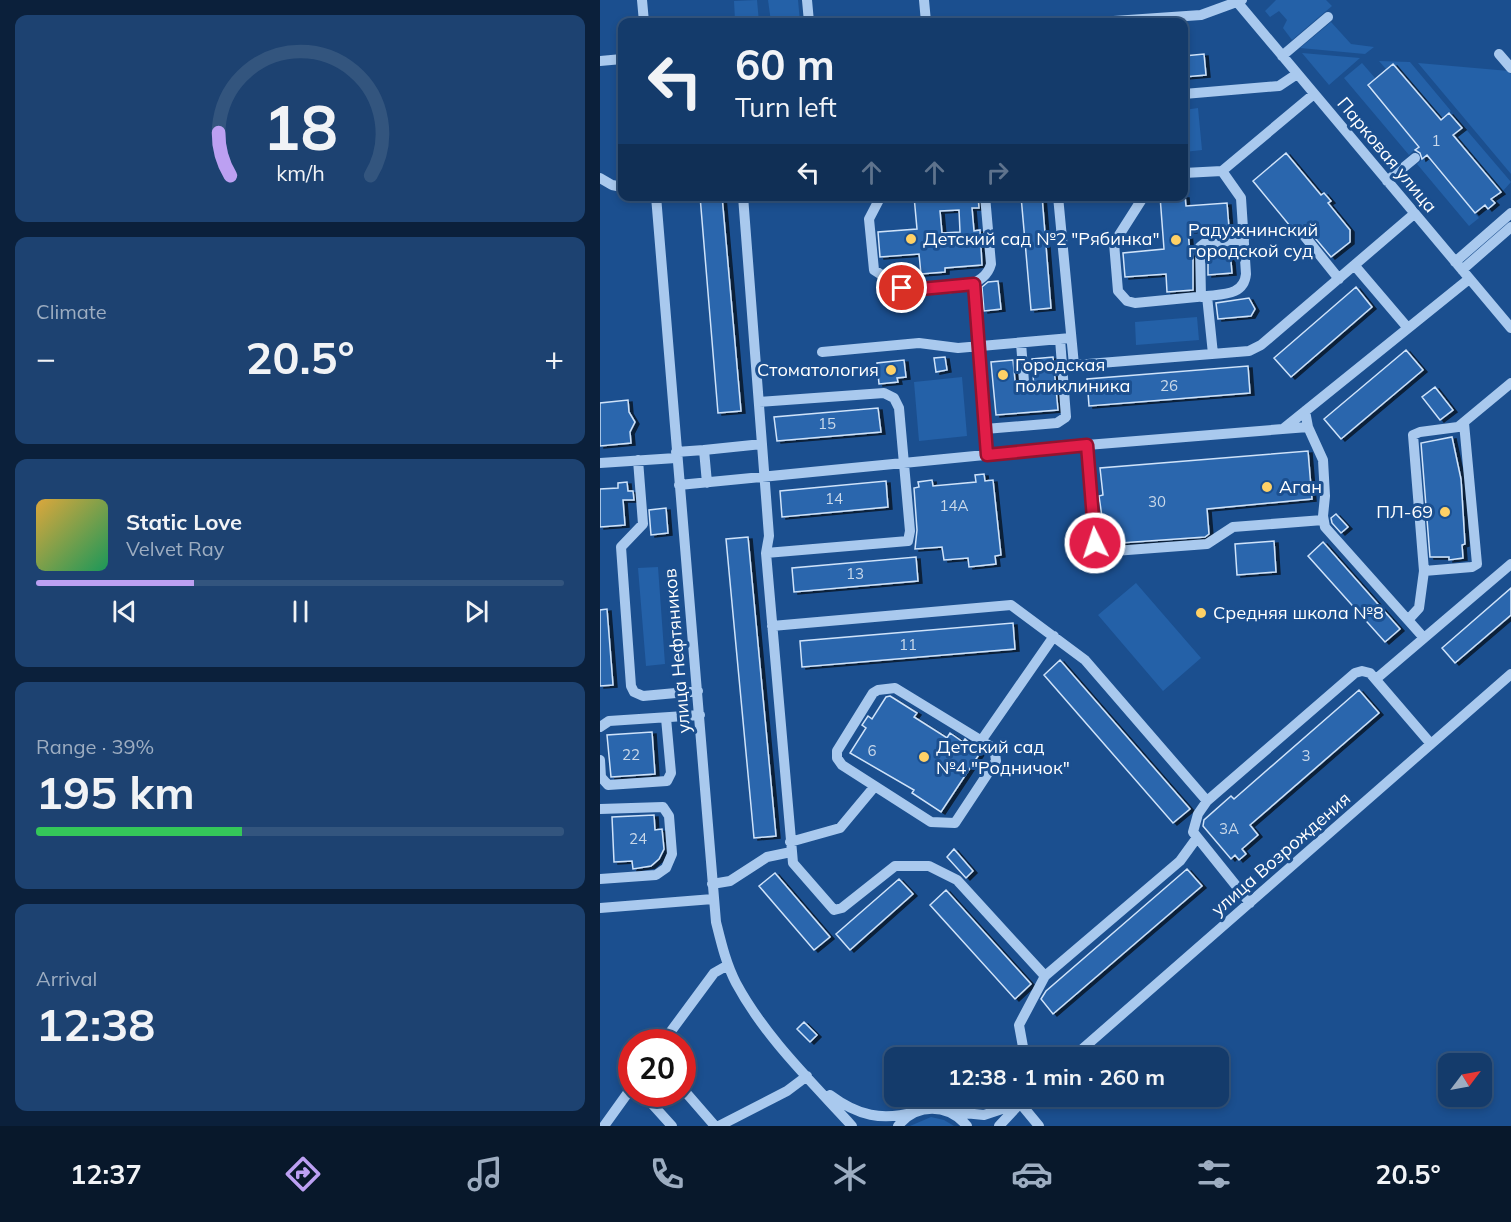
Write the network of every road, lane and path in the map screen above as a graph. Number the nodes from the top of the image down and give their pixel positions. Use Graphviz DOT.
graph roads {
  1 [pos="642,0"];
  2 [pos="807,0"];
  3 [pos="924,0"];
  4 [pos="1240,1"];
  5 [pos="1328,17"];
  6 [pos="644,18"];
  7 [pos="809,18"];
  8 [pos="926,18"];
  9 [pos="1157,18"];
  10 [pos="1499,54"];
  11 [pos="1282,56"];
  12 [pos="618,59"];
  13 [pos="600,61"];
  14 [pos="1511,68"];
  15 [pos="1297,74"];
  16 [pos="1188,94"];
  17 [pos="1314,94"];
  18 [pos="1416,158"];
  19 [pos="1222,171"];
  20 [pos="1188,173"];
  21 [pos="600,178"];
  22 [pos="1387,182"];
  23 [pos="618,186"];
  24 [pos="656,201"];
  25 [pos="743,201"];
  26 [pos="878,201"];
  27 [pos="985,201"];
  28 [pos="1058,201"];
  29 [pos="1141,201"];
  30 [pos="1511,213"];
  31 [pos="1414,214"];
  32 [pos="1511,227"];
  33 [pos="1302,233"];
  34 [pos="1244,240"];
  35 [pos="1355,266"];
  36 [pos="1462,270"];
  37 [pos="1339,279"];
  38 [pos="974,284"];
  39 [pos="1204,297"];
  40 [pos="1407,327"];
  41 [pos="1511,328"];
  42 [pos="1066,338"];
  43 [pos="1021,343"];
  44 [pos="978,347"];
  45 [pos="822,352"];
  46 [pos="1213,354"];
  47 [pos="1068,365"];
  48 [pos="1024,382"];
  49 [pos="1511,383"];
  50 [pos="759,402"];
  51 [pos="1305,411"];
  52 [pos="1464,423"];
  53 [pos="1308,427"];
  54 [pos="985,429"];
  55 [pos="1283,429"];
  56 [pos="762,444"];
  57 [pos="1087,445"];
  58 [pos="704,450"];
  59 [pos="676,455"];
  60 [pos="987,455"];
  61 [pos="638,460"];
  62 [pos="600,463"];
  63 [pos="905,464"];
  64 [pos="765,477"];
  65 [pos="707,483"];
  66 [pos="679,485"];
  67 [pos="1323,520"];
  68 [pos="766,554"];
  69 [pos="1511,564"];
  70 [pos="1424,571"];
  71 [pos="1408,620"];
  72 [pos="772,626"];
  73 [pos="1054,636"];
  74 [pos="1424,638"];
  75 [pos="1511,674"];
  76 [pos="1376,679"];
  77 [pos="698,691"];
  78 [pos="700,715"];
  79 [pos="666,718"];
  80 [pos="600,727"];
  81 [pos="981,741"];
  82 [pos="1431,744"];
  83 [pos="600,760"];
  84 [pos="875,786"];
  85 [pos="1208,801"];
  86 [pos="600,809"];
  87 [pos="1196,839"];
  88 [pos="791,847"];
  89 [pos="600,879"];
  90 [pos="712,884"];
  91 [pos="713,899"];
  92 [pos="1250,903"];
  93 [pos="600,908"];
  94 [pos="728,965"];
  95 [pos="1045,976"];
  96 [pos="673,1029"];
  97 [pos="1023,1047"];
  98 [pos="1085,1047"];
  99 [pos="807,1076"];
  100 [pos="696,1103"];
  101 [pos="618,1106"];
  102 [pos="655,1107"];
  103 [pos="1005,1107"];
  104 [pos="1017,1107"];
  105 [pos="1028,1107"];
  106 [pos="946,1110"];
  107 [pos="915,1112"];
  108 [pos="604,1126"];
  109 [pos="672,1126"];
  110 [pos="717,1126"];
  111 [pos="852,1126"];
  112 [pos="898,1126"];
  113 [pos="967,1126"];
  114 [pos="999,1126"];
  115 [pos="1039,1126"];
  1 -- 6 [label="street"];
  2 -- 7 [label="street"];
  3 -- 8 [label="street"];
  4 -- 9 [label="street"];
  4 -- 11 [label="street, Парковая улица"];
  5 -- 11 [label="street"];
  10 -- 14 [label="street"];
  11 -- 15 [label="street, Парковая улица"];
  12 -- 13 [label="street"];
  15 -- 16 [label="street"];
  15 -- 17 [label="street, Парковая улица"];
  17 -- 19 [label="street"];
  17 -- 22 [label="street, Парковая улица"];
  18 -- 22 [label="street"];
  19 -- 20 [label="street"];
  19 -- 34 [label="street"];
  21 -- 23 [label="street"];
  22 -- 31 [label="street, Парковая улица"];
  24 -- 59 [label="street, улица Нефтяников"];
  25 -- 50 [label="street"];
  26 -- 38 [label="street"];
  27 -- 38 [label="street"];
  28 -- 42 [label="street"];
  29 -- 39 [label="street"];
  30 -- 36 [label="street"];
  31 -- 35 [label="street"];
  31 -- 36 [label="street, Парковая улица"];
  32 -- 36 [label="street"];
  33 -- 37 [label="street"];
  34 -- 39 [label="street"];
  34 -- 39 [label="street"];
  35 -- 37 [label="street"];
  35 -- 40 [label="street"];
  36 -- 40 [label="street"];
  36 -- 41 [label="street, Парковая улица"];
  37 -- 46 [label="street"];
  38 -- 44 [label="street"];
  39 -- 46 [label="street"];
  40 -- 51 [label="street"];
  42 -- 43 [label="street"];
  42 -- 47 [label="street"];
  43 -- 44 [label="street"];
  43 -- 48 [label="street"];
  44 -- 45 [label="street"];
  44 -- 54 [label="street"];
  46 -- 47 [label="street"];
  47 -- 54 [label="street"];
  49 -- 52 [label="street"];
  50 -- 56 [label="street"];
  50 -- 63 [label="street"];
  51 -- 53 [label="street"];
  51 -- 55 [label="street"];
  52 -- 70 [label="street"];
  52 -- 70 [label="street"];
  53 -- 55 [label="street"];
  53 -- 67 [label="street"];
  54 -- 60 [label="street"];
  55 -- 57 [label="street"];
  56 -- 58 [label="street"];
  56 -- 64 [label="street"];
  57 -- 60 [label="street"];
  57 -- 67 [label="street"];
  58 -- 59 [label="street"];
  58 -- 65 [label="street"];
  59 -- 61 [label="street"];
  59 -- 66 [label="street, улица Нефтяников"];
  60 -- 63 [label="street"];
  61 -- 62 [label="street"];
  61 -- 77 [label="street"];
  63 -- 64 [label="street"];
  63 -- 68 [label="street"];
  64 -- 65 [label="street"];
  64 -- 68 [label="street"];
  65 -- 66 [label="street"];
  66 -- 77 [label="street, улица Нефтяников"];
  67 -- 71 [label="street"];
  68 -- 72 [label="street"];
  69 -- 74 [label="street"];
  70 -- 71 [label="street"];
  71 -- 74 [label="street"];
  72 -- 73 [label="street"];
  72 -- 88 [label="street"];
  73 -- 81 [label="street"];
  73 -- 85 [label="street"];
  74 -- 76 [label="street"];
  75 -- 82 [label="street, улица Возрождения"];
  76 -- 82 [label="street"];
  76 -- 85 [label="street"];
  77 -- 78 [label="street, улица Нефтяников"];
  78 -- 79 [label="street"];
  78 -- 90 [label="street, улица Нефтяников"];
  79 -- 80 [label="street"];
  79 -- 83 [label="street"];
  81 -- 84 [label="street"];
  81 -- 84 [label="street"];
  82 -- 92 [label="street, улица Возрождения"];
  84 -- 88 [label="street"];
  85 -- 87 [label="street"];
  86 -- 89 [label="street"];
  87 -- 92 [label="street"];
  87 -- 95 [label="street"];
  88 -- 90 [label="street"];
  88 -- 95 [label="street"];
  90 -- 91 [label="street, улица Нефтяников"];
  91 -- 93 [label="street"];
  91 -- 94 [label="street, улица Нефтяников"];
  92 -- 98 [label="street, улица Возрождения"];
  94 -- 96 [label="street"];
  94 -- 99 [label="street, улица Нефтяников"];
  95 -- 97 [label="street"];
  99 -- 107 [label="street"];
  99 -- 110 [label="street"];
  99 -- 111 [label="street"];
  100 -- 110 [label="street"];
  101 -- 108 [label="street"];
  102 -- 109 [label="street"];
  103 -- 106 [label="street"];
  104 -- 114 [label="street"];
  105 -- 115 [label="street"];
  106 -- 107 [label="street"];
  106 -- 113 [label="street"];
  107 -- 112 [label="street"];
}
